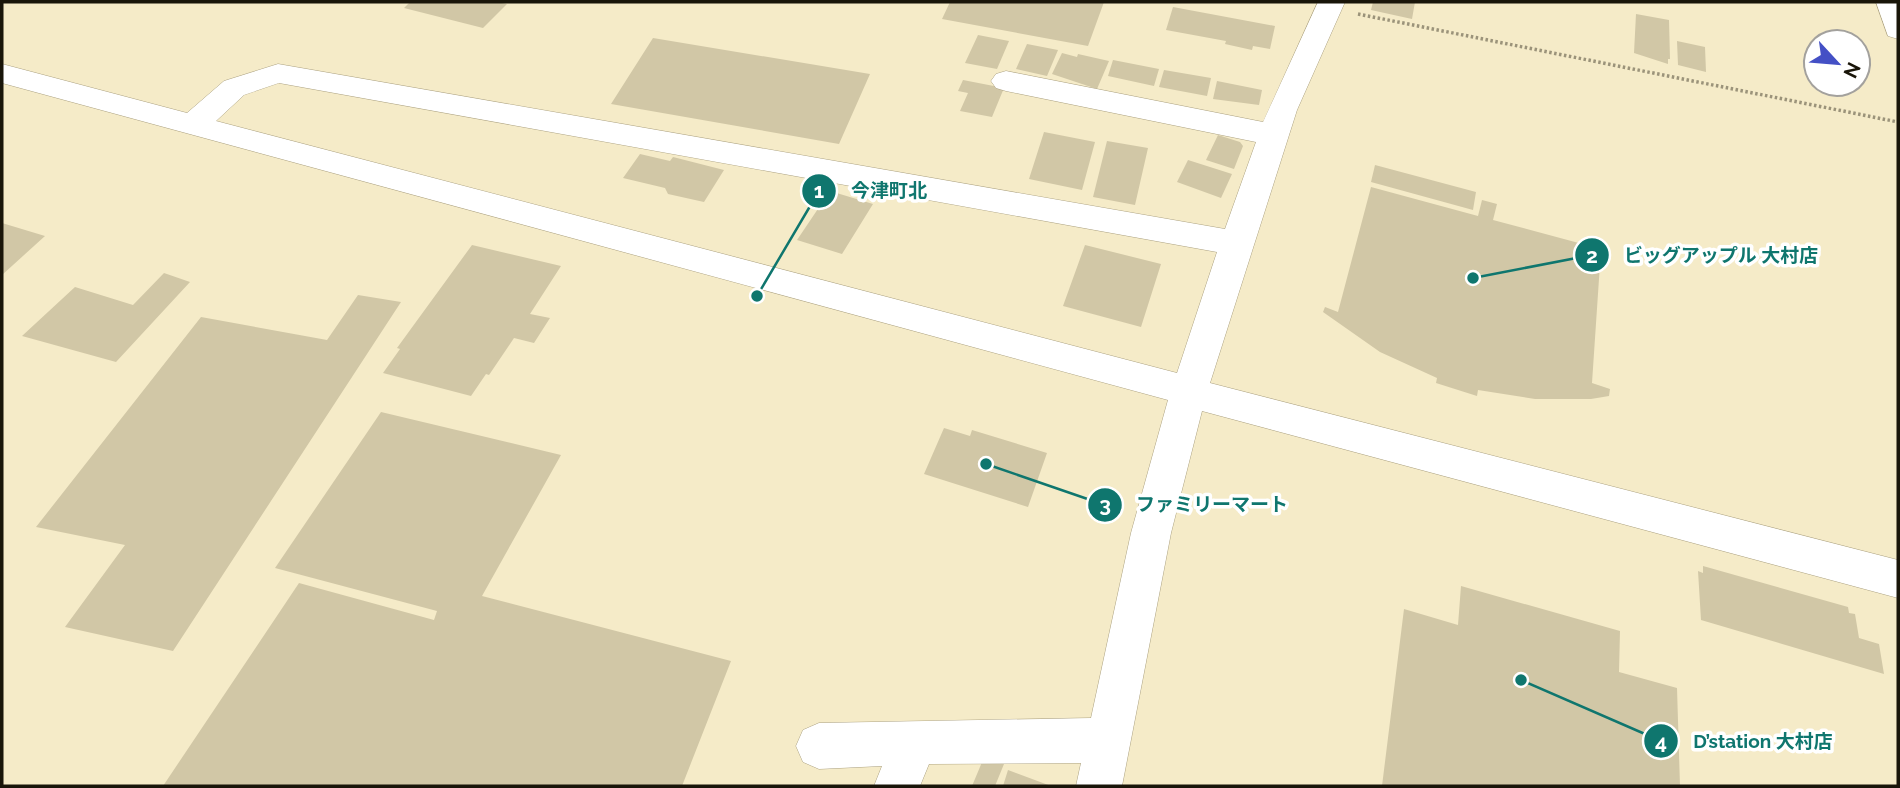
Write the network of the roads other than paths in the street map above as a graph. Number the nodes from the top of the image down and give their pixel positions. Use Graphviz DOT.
graph roads {
  1 [pos="1891,2"];
  2 [pos="1329,6"];
  3 [pos="1898,30"];
  4 [pos="2,74"];
  5 [pos="1006,81"];
  6 [pos="193,125"];
  7 [pos="1274,135"];
  8 [pos="1236,243"];
  9 [pos="1189,391"];
  10 [pos="1898,579"];
  11 [pos="1108,740"];
  12 [pos="915,743"];
  13 [pos="819,746"];
  14 [pos="897,786"];
  15 [pos="1099,786"];
  1 -- 3 [label="street"];
  2 -- 7 [label="street"];
  4 -- 6 [label="street"];
  5 -- 7 [label="street"];
  6 -- 8 [label="street"];
  6 -- 9 [label="street"];
  7 -- 8 [label="street"];
  8 -- 9 [label="street"];
  9 -- 10 [label="street"];
  9 -- 11 [label="street"];
  11 -- 12 [label="street"];
  11 -- 15 [label="street"];
  12 -- 13 [label="street"];
  12 -- 14 [label="street"];
}
